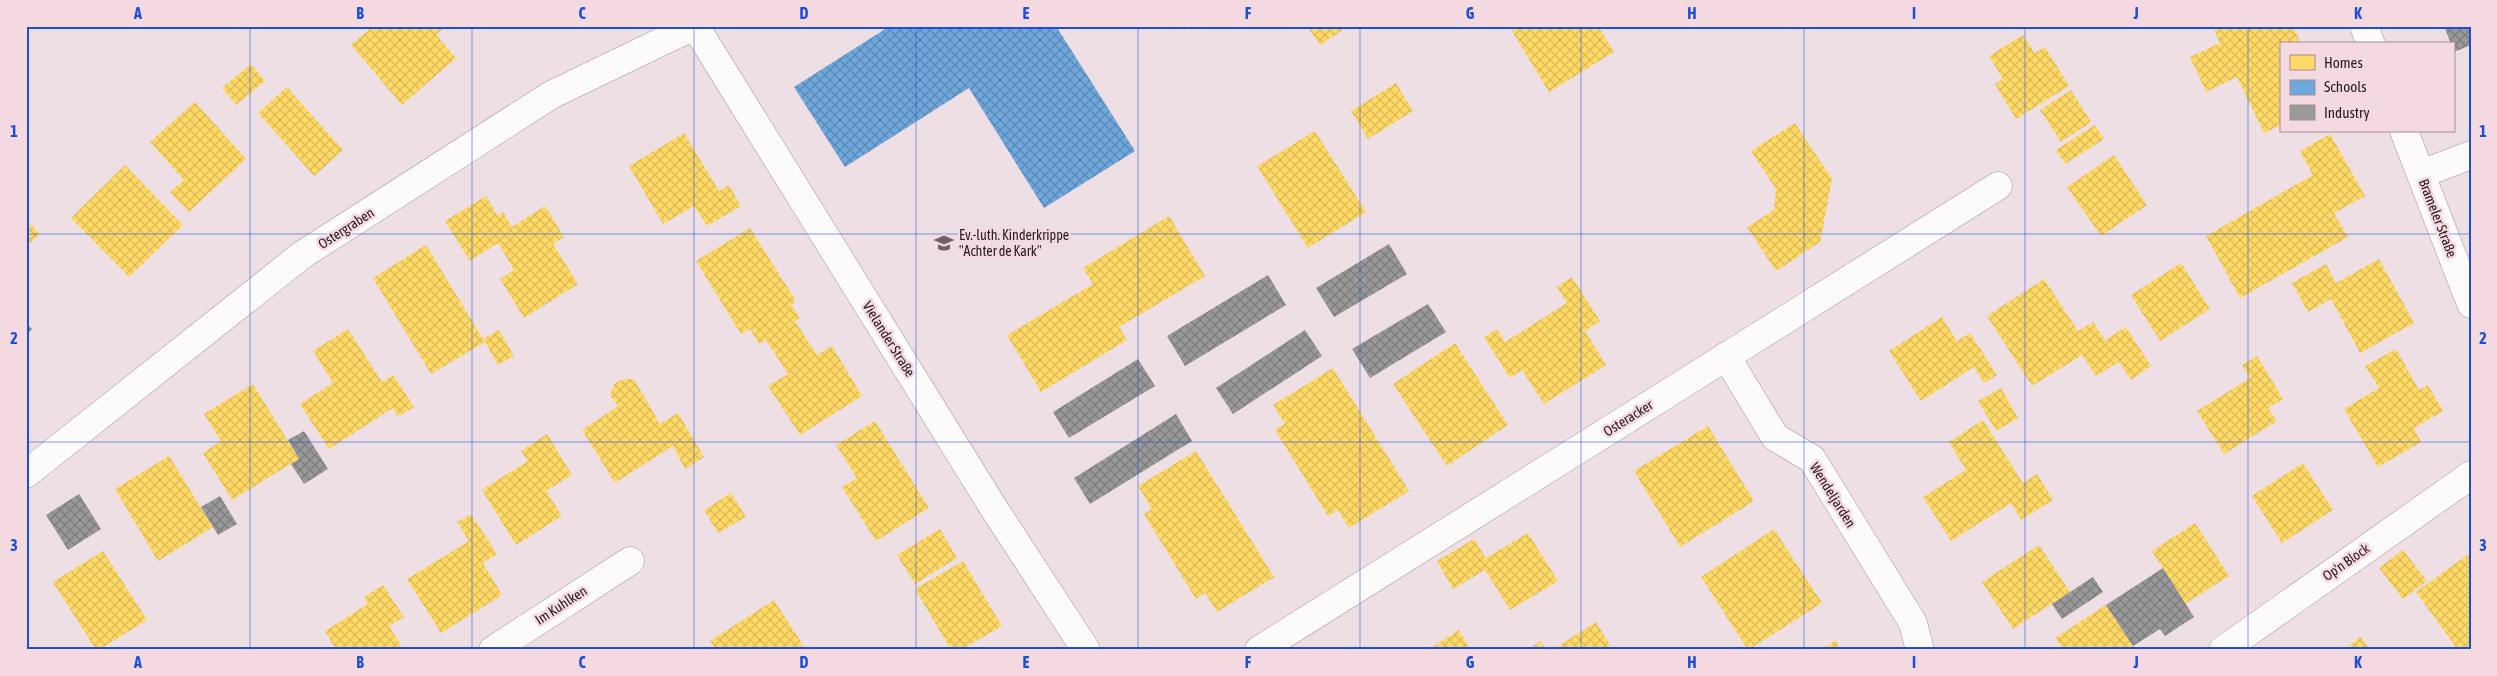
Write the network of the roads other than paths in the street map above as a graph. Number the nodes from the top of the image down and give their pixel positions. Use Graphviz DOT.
graph roads {
  1 [pos="695,26"];
  2 [pos="2364,26"];
  3 [pos="2370,42"];
  4 [pos="2404,132"];
  5 [pos="2471,155"];
  6 [pos="2421,174"];
  7 [pos="1998,186"];
  8 [pos="2471,304"];
  9 [pos="1726,356"];
  10 [pos="26,474"];
  11 [pos="2471,475"];
  12 [pos="630,561"];
  13 [pos="493,650"];
  14 [pos="1086,650"];
  15 [pos="1259,650"];
  16 [pos="1920,650"];
  17 [pos="2222,650"];
  1 -- 10 [label="street, Ostergraben"];
  1 -- 14 [label="street, Vielander Straße"];
  2 -- 3 [label="street"];
  4 -- 6 [label="street, Brameler Straße"];
  5 -- 6 [label="street"];
  6 -- 8 [label="street, Brameler Straße"];
  7 -- 9 [label="street, Osteracker"];
  9 -- 15 [label="street, Osteracker"];
  9 -- 16 [label="street, Wendeljarden"];
  11 -- 17 [label="street, Op'n Block"];
  12 -- 13 [label="street, Im Kuhlken"];
}
